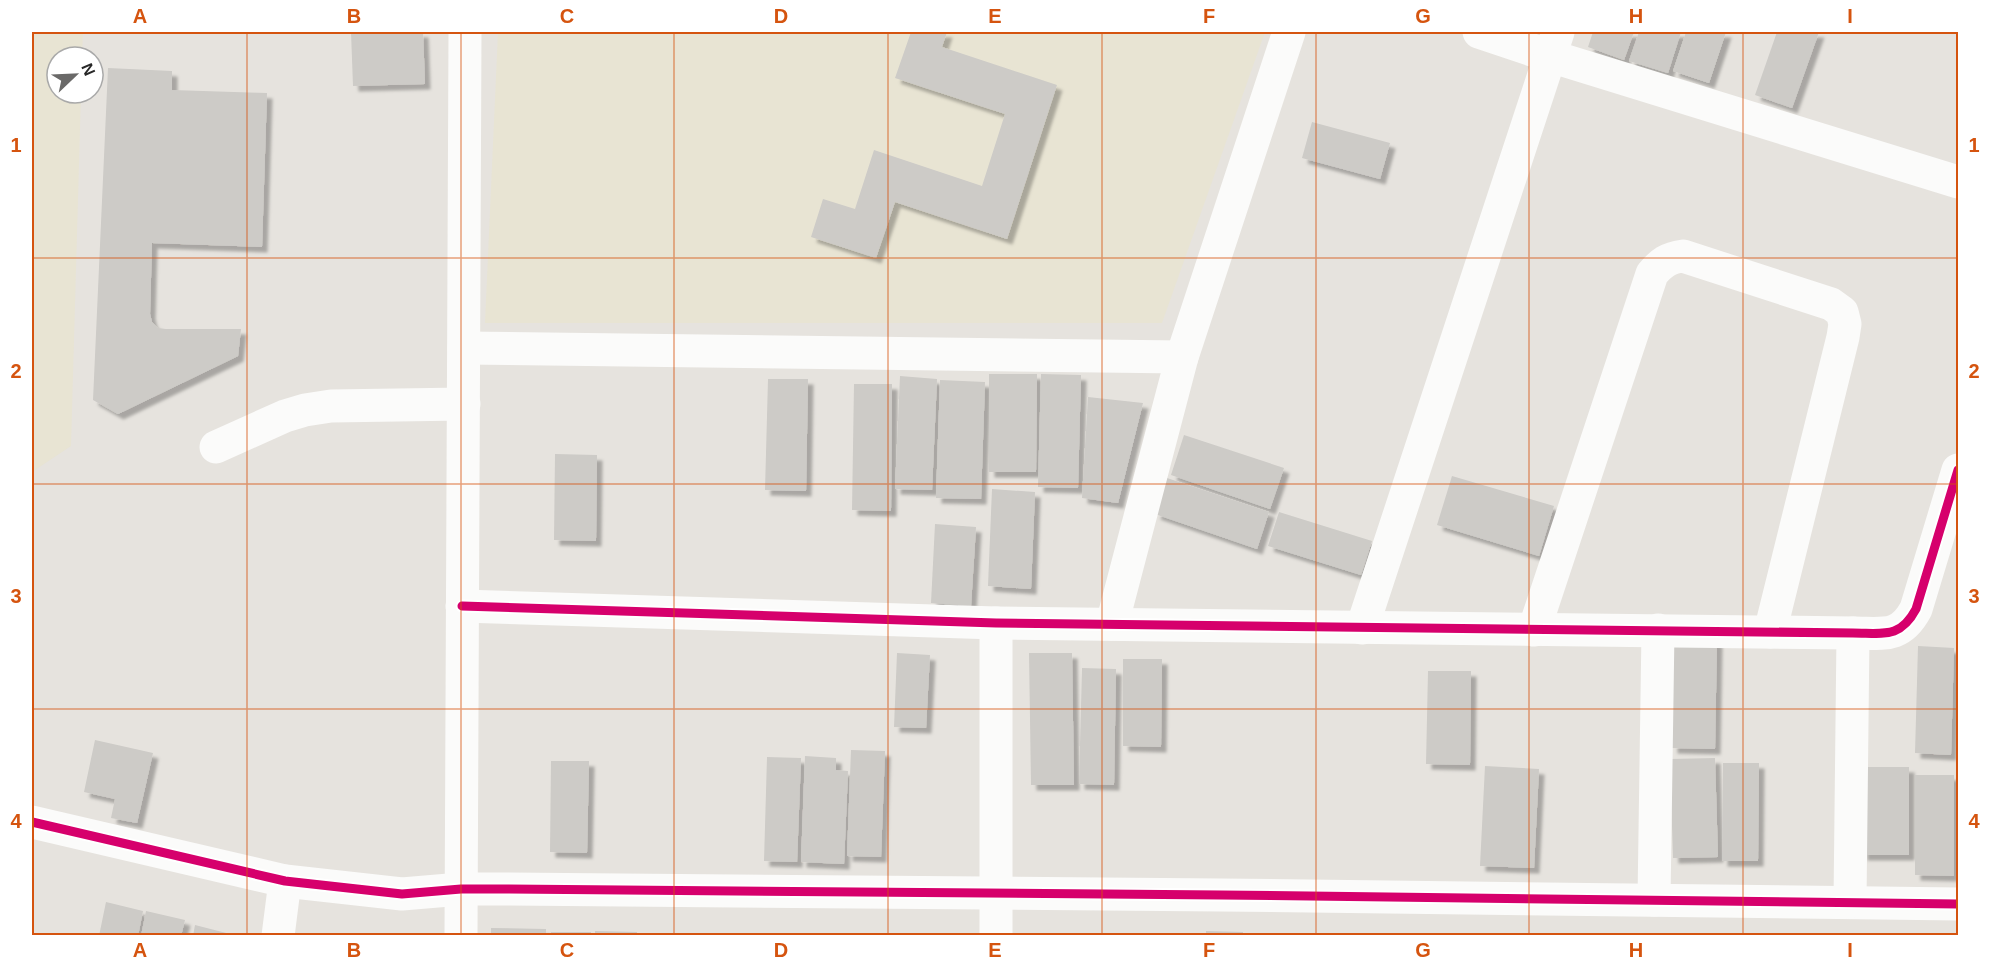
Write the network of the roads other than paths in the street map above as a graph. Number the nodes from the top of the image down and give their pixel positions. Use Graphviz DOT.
graph roads {
  1 [pos="465,32"];
  2 [pos="1289,32"];
  3 [pos="1479,32"];
  4 [pos="1554,44"];
  5 [pos="1959,182"];
  6 [pos="464,348"];
  7 [pos="1182,357"];
  8 [pos="464,404"];
  9 [pos="216,447"];
  10 [pos="1959,470"];
  11 [pos="462,606"];
  12 [pos="996,623"];
  13 [pos="1112,624"];
  14 [pos="1362,628"];
  15 [pos="1534,630"];
  16 [pos="1658,630"];
  17 [pos="1770,632"];
  18 [pos="1852,633"];
  19 [pos="32,822"];
  20 [pos="285,881"];
  21 [pos="461,889"];
  22 [pos="995,893"];
  23 [pos="1654,900"];
  24 [pos="1850,902"];
  25 [pos="1959,904"];
  26 [pos="278,936"];
  27 [pos="461,936"];
  28 [pos="996,936"];
  1 -- 6 [label="street"];
  2 -- 7 [label="street"];
  3 -- 4 [label="street"];
  4 -- 5 [label="street"];
  4 -- 14 [label="street"];
  6 -- 7 [label="street"];
  6 -- 8 [label="street"];
  7 -- 13 [label="street"];
  8 -- 9 [label="street"];
  8 -- 11 [label="street"];
  10 -- 18 [label="street"];
  11 -- 12 [label="street"];
  11 -- 21 [label="street"];
  12 -- 13 [label="street"];
  12 -- 22 [label="street"];
  13 -- 14 [label="street"];
  14 -- 15 [label="street"];
  15 -- 16 [label="street"];
  15 -- 17 [label="street"];
  16 -- 17 [label="street"];
  16 -- 23 [label="street"];
  17 -- 18 [label="street"];
  18 -- 24 [label="street"];
  19 -- 20 [label="street"];
  20 -- 21 [label="street"];
  20 -- 26 [label="street"];
  21 -- 22 [label="street"];
  21 -- 27 [label="street"];
  22 -- 23 [label="street"];
  22 -- 28 [label="street"];
  23 -- 24 [label="street"];
  24 -- 25 [label="street"];
}
